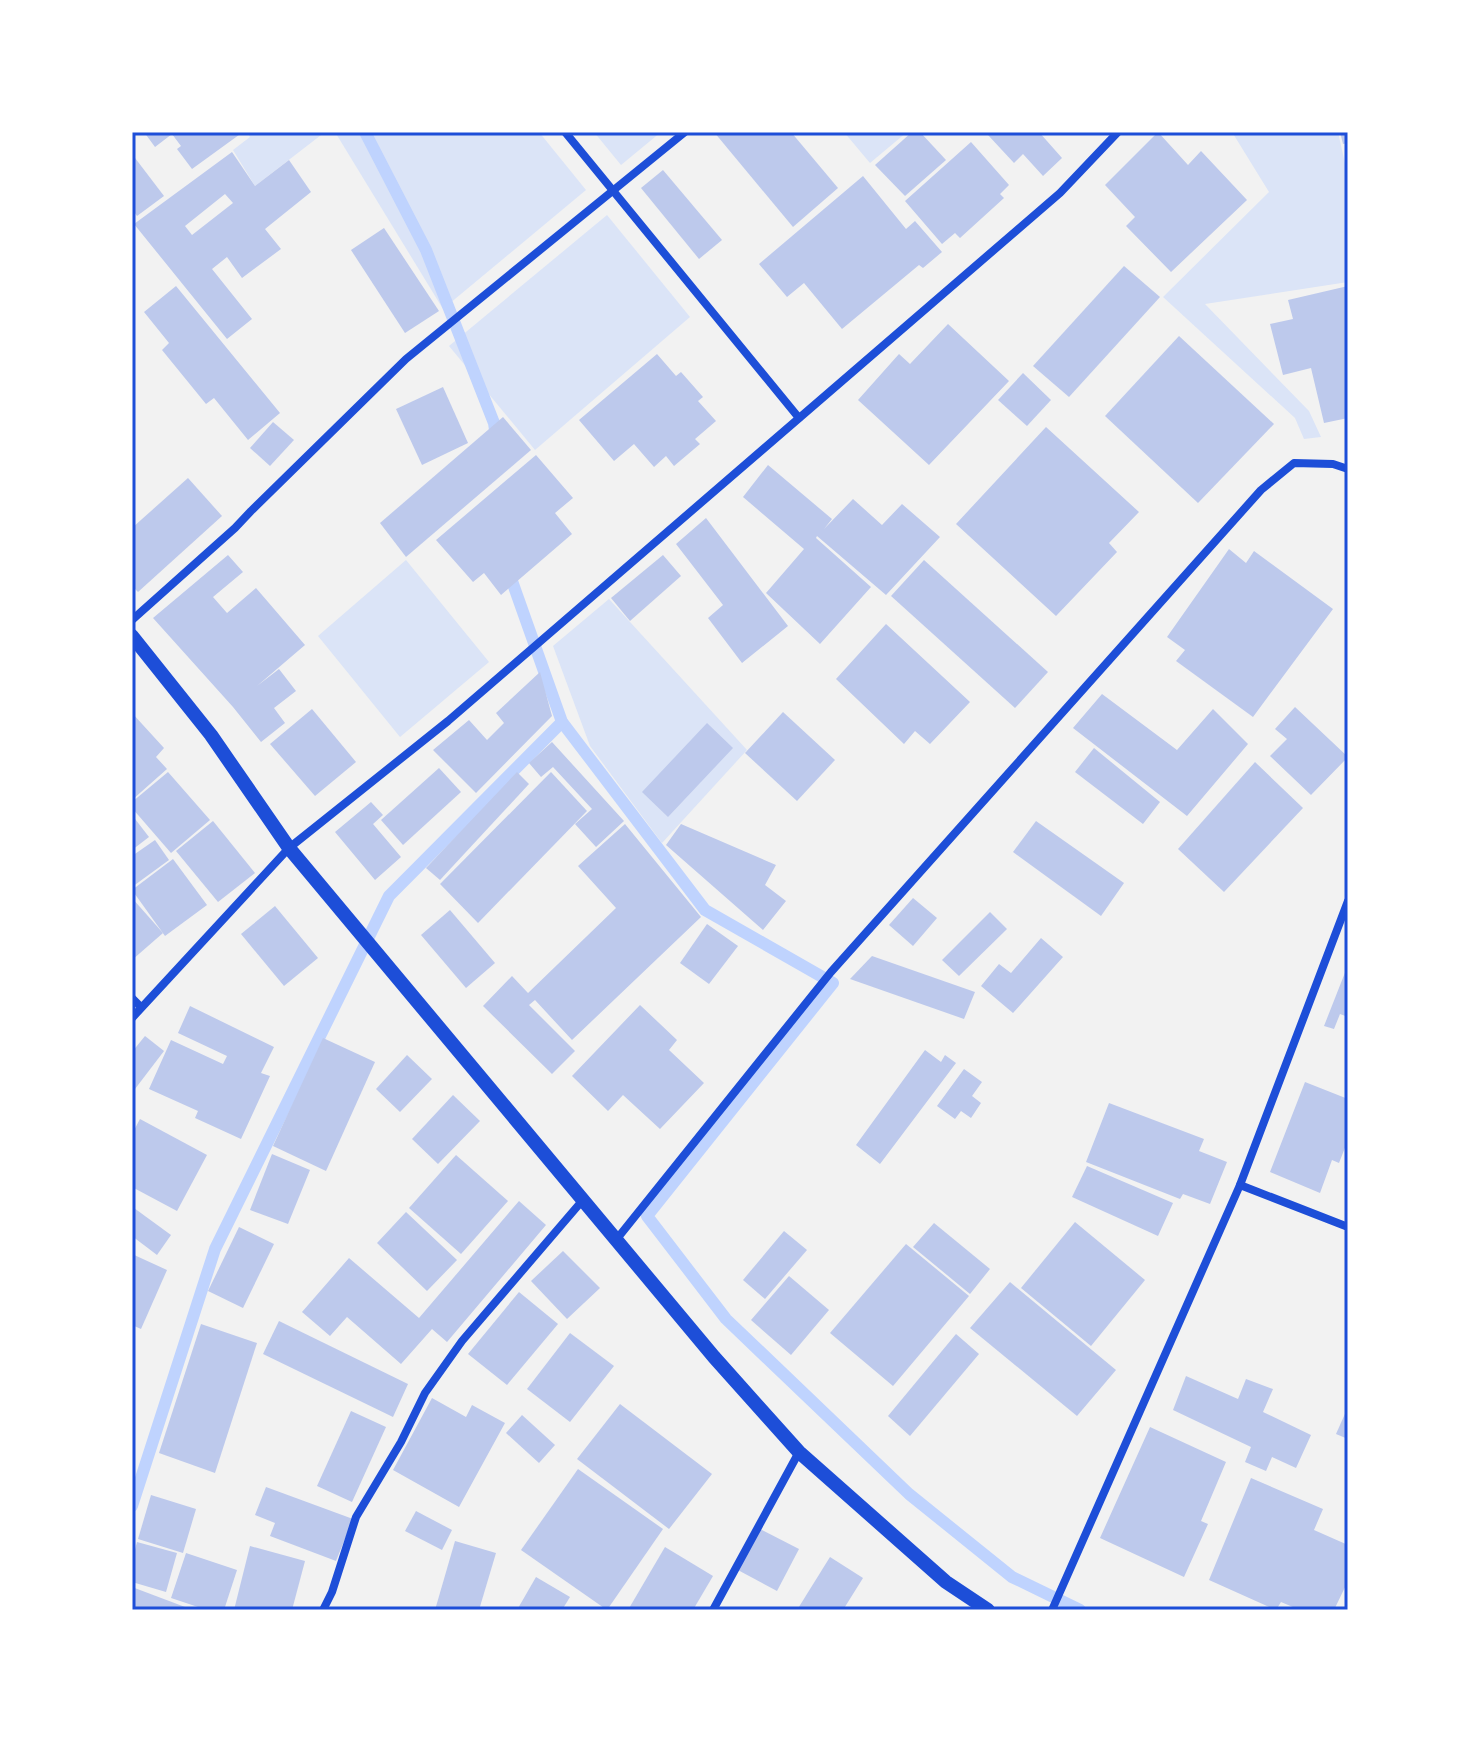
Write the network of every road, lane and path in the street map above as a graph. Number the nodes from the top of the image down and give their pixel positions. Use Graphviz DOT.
graph roads {
  1 [pos="565,132"];
  2 [pos="685,132"];
  3 [pos="1118,132"];
  4 [pos="613,191"];
  5 [pos="799,418"];
  6 [pos="1348,469"];
  7 [pos="132,620"];
  8 [pos="132,636"];
  9 [pos="289,848"];
  10 [pos="1348,901"];
  11 [pos="132,998"];
  12 [pos="141,1007"];
  13 [pos="132,1018"];
  14 [pos="1240,1185"];
  15 [pos="582,1201"];
  16 [pos="1348,1227"];
  17 [pos="615,1241"];
  18 [pos="799,1452"];
  19 [pos="323,1610"];
  20 [pos="713,1610"];
  21 [pos="988,1610"];
  22 [pos="1052,1610"];
  1 -- 4 [label="street"];
  2 -- 4 [label="street"];
  3 -- 5 [label="street"];
  4 -- 5 [label="street"];
  4 -- 7 [label="street"];
  5 -- 9 [label="street"];
  6 -- 17 [label="street"];
  8 -- 9 [label="street"];
  9 -- 12 [label="street"];
  9 -- 15 [label="street"];
  10 -- 14 [label="street"];
  11 -- 12 [label="street"];
  12 -- 13 [label="street"];
  14 -- 16 [label="street"];
  14 -- 22 [label="street"];
  15 -- 17 [label="street"];
  15 -- 19 [label="street"];
  17 -- 18 [label="street"];
  18 -- 20 [label="street"];
  18 -- 21 [label="street"];
}
